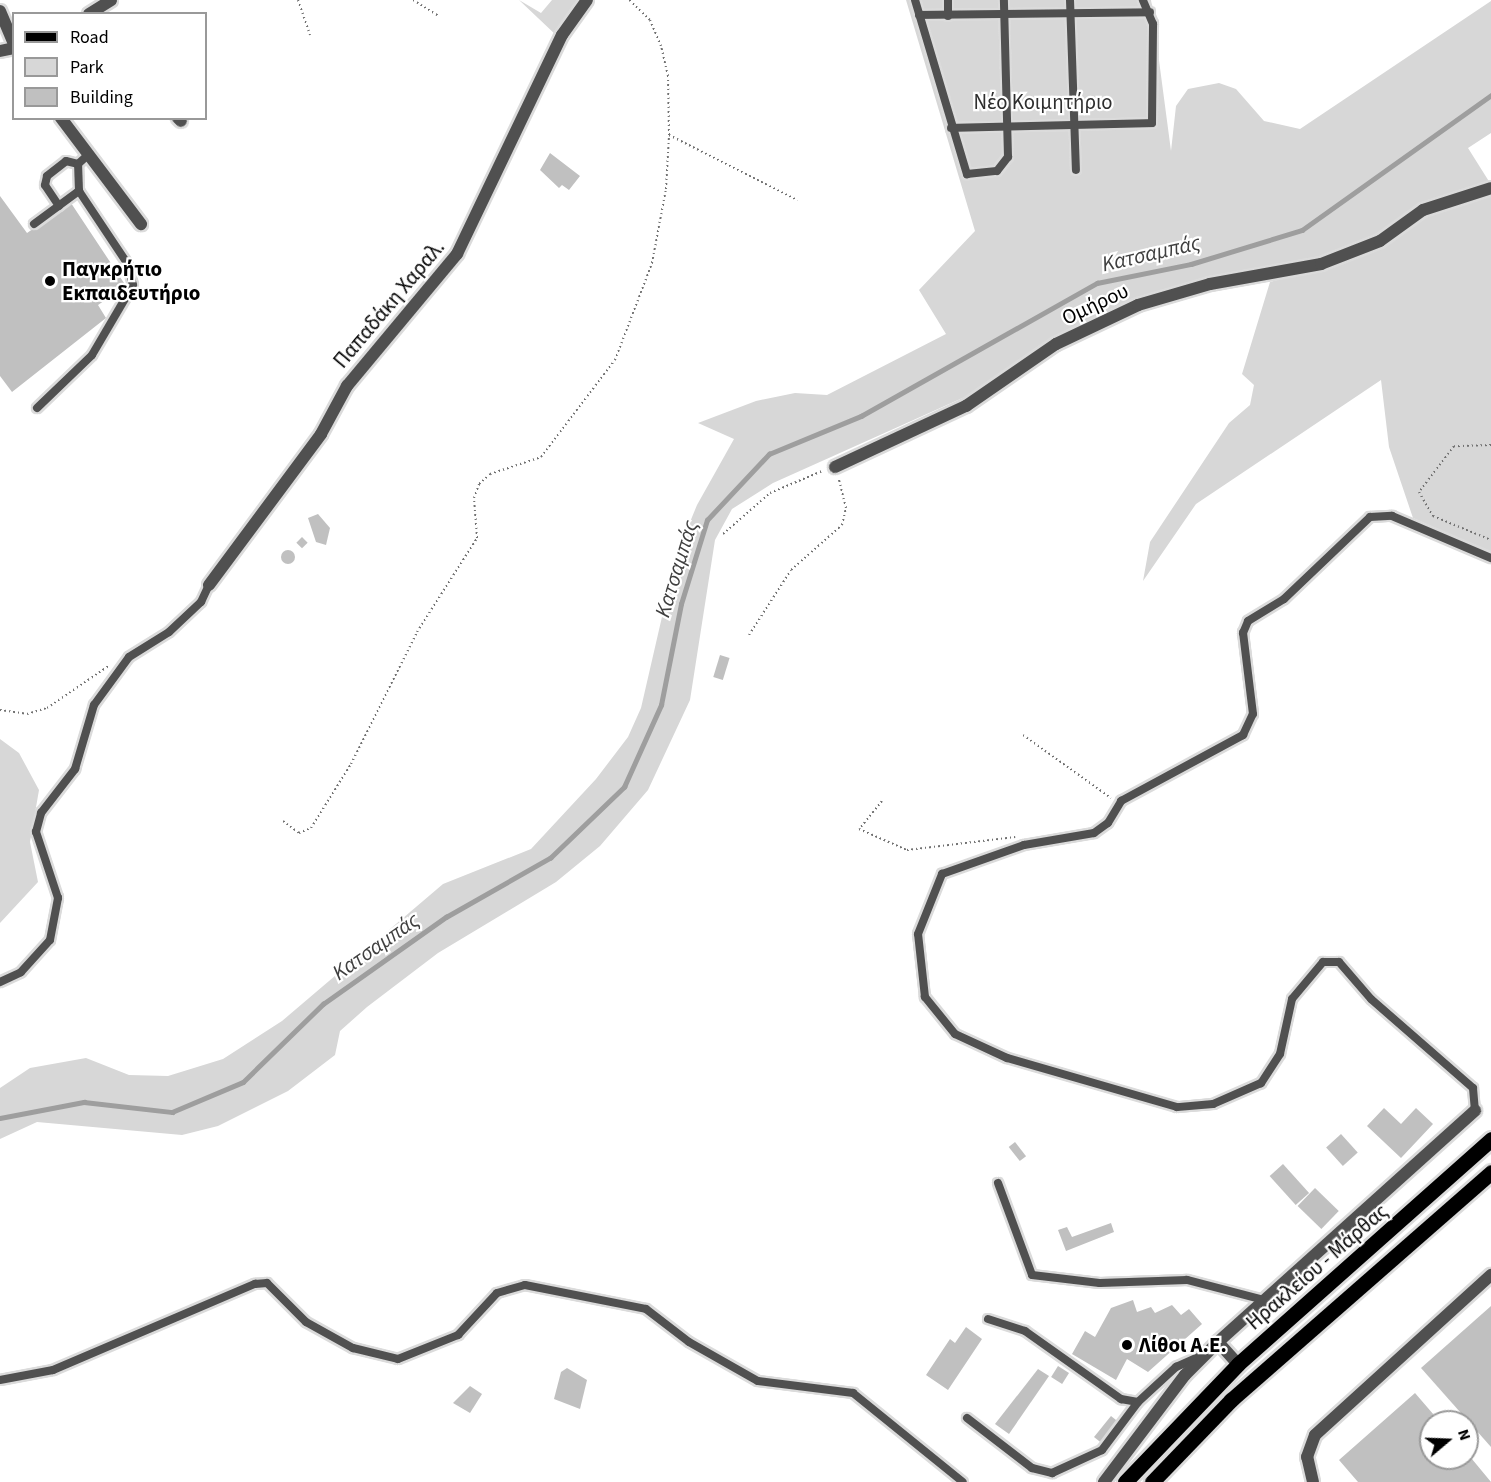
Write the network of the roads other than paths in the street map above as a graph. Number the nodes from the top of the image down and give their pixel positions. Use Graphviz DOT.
graph roads {
  1 [pos="111,0"];
  2 [pos="588,0"];
  3 [pos="915,0"];
  4 [pos="948,0"];
  5 [pos="1004,0"];
  6 [pos="1070,0"];
  7 [pos="1143,0"];
  8 [pos="0,11"];
  9 [pos="93,12"];
  10 [pos="1150,12"];
  11 [pos="919,15"];
  12 [pos="1070,15"];
  13 [pos="948,16"];
  14 [pos="1005,18"];
  15 [pos="12,41"];
  16 [pos="62,120"];
  17 [pos="1074,126"];
  18 [pos="951,128"];
  19 [pos="1007,128"];
  20 [pos="83,160"];
  21 [pos="1076,170"];
  22 [pos="1491,188"];
  23 [pos="79,191"];
  24 [pos="59,206"];
  25 [pos="34,224"];
  26 [pos="141,224"];
  27 [pos="37,408"];
  28 [pos="835,467"];
  29 [pos="1491,558"];
  30 [pos="209,585"];
  31 [pos="0,982"];
  32 [pos="1475,1111"];
  33 [pos="1491,1139"];
  34 [pos="1491,1172"];
  35 [pos="998,1183"];
  36 [pos="1491,1275"];
  37 [pos="1263,1300"];
  38 [pos="988,1319"];
  39 [pos="1218,1342"];
  40 [pos="1206,1354"];
  41 [pos="1238,1364"];
  42 [pos="0,1380"];
  43 [pos="1138,1402"];
  44 [pos="967,1418"];
  45 [pos="963,1482"];
  46 [pos="1104,1482"];
  47 [pos="1125,1482"];
  48 [pos="1152,1482"];
  49 [pos="1313,1482"];
  1 -- 9 [label="street"];
  2 -- 30 [label="street, Παπαδάκη Χαραλ."];
  3 -- 11 [label="lane"];
  4 -- 13 [label="lane"];
  5 -- 14 [label="lane"];
  6 -- 12 [label="lane"];
  7 -- 10 [label="lane"];
  8 -- 15 [label="street"];
  10 -- 12 [label="lane"];
  10 -- 17 [label="lane"];
  11 -- 13 [label="lane"];
  11 -- 18 [label="lane"];
  12 -- 14 [label="lane"];
  12 -- 17 [label="lane"];
  13 -- 14 [label="lane"];
  14 -- 19 [label="lane"];
  16 -- 20 [label="street"];
  17 -- 19 [label="lane"];
  17 -- 21 [label="lane"];
  18 -- 19 [label="lane"];
  18 -- 19 [label="lane"];
  20 -- 23 [label="lane"];
  20 -- 24 [label="lane"];
  20 -- 26 [label="street"];
  22 -- 28 [label="street, Ομήρου"];
  23 -- 24 [label="lane"];
  23 -- 27 [label="lane"];
  24 -- 25 [label="lane"];
  29 -- 32 [label="lane"];
  30 -- 31 [label="lane"];
  32 -- 37 [label="street"];
  33 -- 41 [label="main road, Ηρακλείου - Μάρθας"];
  34 -- 48 [label="main road, Ηρακλείου - Μάρθας"];
  35 -- 37 [label="lane"];
  36 -- 49 [label="street"];
  37 -- 39 [label="street"];
  38 -- 43 [label="lane"];
  39 -- 40 [label="street"];
  39 -- 41 [label="street"];
  40 -- 43 [label="lane"];
  40 -- 46 [label="street"];
  41 -- 47 [label="main road, Ηρακλείου - Μάρθας"];
  42 -- 45 [label="lane"];
  43 -- 44 [label="lane"];
}
